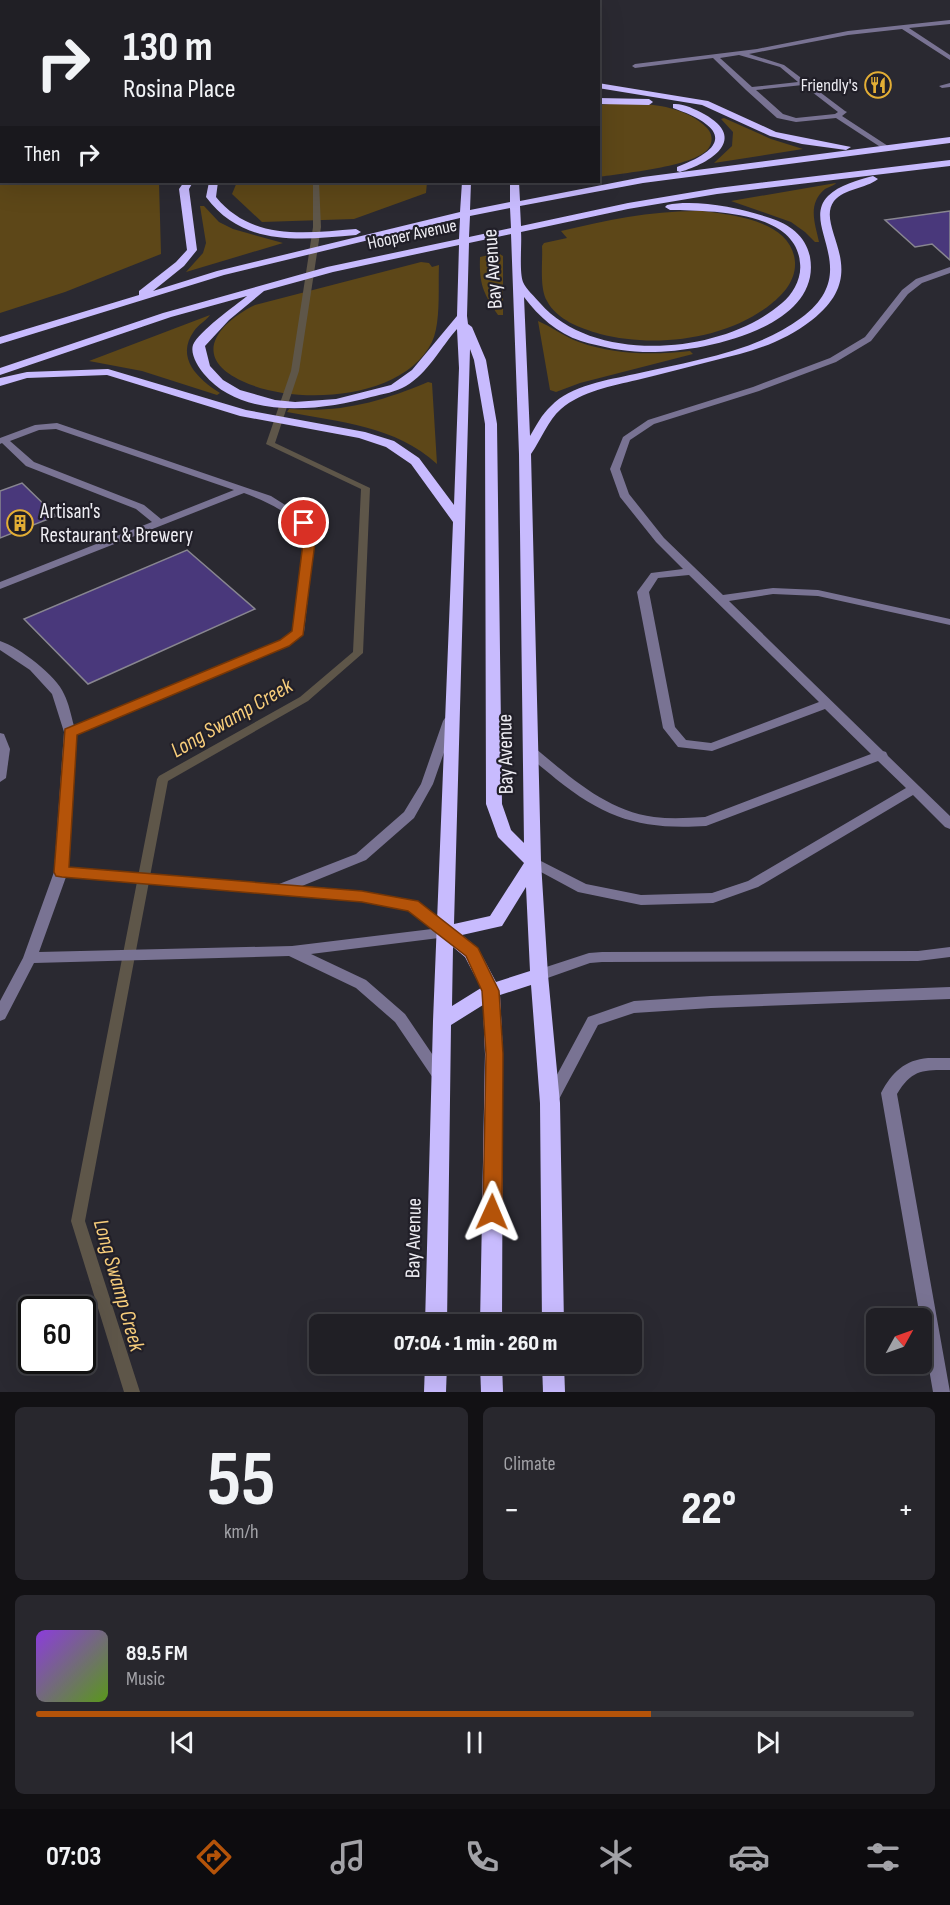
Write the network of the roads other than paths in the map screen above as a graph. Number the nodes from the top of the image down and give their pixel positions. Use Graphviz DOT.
graph roads {
  1 [pos="950,22"];
  2 [pos="941,23"];
  3 [pos="903,27"];
  4 [pos="950,29"];
  5 [pos="738,53"];
  6 [pos="714,56"];
  7 [pos="950,58"];
  8 [pos="635,66"];
  9 [pos="805,83"];
  10 [pos="600,85"];
  11 [pos="748,89"];
  12 [pos="600,101"];
  13 [pos="837,116"];
  14 [pos="950,140"];
  15 [pos="881,149"];
  16 [pos="950,163"];
  17 [pos="919,166"];
  18 [pos="643,180"];
  19 [pos="187,183"];
  20 [pos="213,183"];
  21 [pos="466,183"];
  22 [pos="514,183"];
  23 [pos="514,204"];
  24 [pos="628,206"];
  25 [pos="465,214"];
  26 [pos="404,228"];
  27 [pos="514,230"];
  28 [pos="462,240"];
  29 [pos="950,270"];
  30 [pos="519,283"];
  31 [pos="267,286"];
  32 [pos="135,299"];
  33 [pos="462,316"];
  34 [pos="0,341"];
  35 [pos="0,372"];
  36 [pos="0,382"];
  37 [pos="2,440"];
  38 [pos="525,454"];
  39 [pos="243,490"];
  40 [pos="459,521"];
  41 [pos="160,523"];
  42 [pos="692,571"];
  43 [pos="0,586"];
  44 [pos="721,599"];
  45 [pos="950,622"];
  46 [pos="0,645"];
  47 [pos="828,704"];
  48 [pos="453,711"];
  49 [pos="70,732"];
  50 [pos="0,737"];
  51 [pos="531,751"];
  52 [pos="882,755"];
  53 [pos="0,778"];
  54 [pos="914,789"];
  55 [pos="950,824"];
  56 [pos="533,862"];
  57 [pos="62,872"];
  58 [pos="277,890"];
  59 [pos="447,932"];
  60 [pos="292,951"];
  61 [pos="950,952"];
  62 [pos="30,958"];
  63 [pos="538,975"];
  64 [pos="490,991"];
  65 [pos="950,993"];
  66 [pos="0,1014"];
  67 [pos="442,1021"];
  68 [pos="950,1064"];
  69 [pos="442,1081"];
  70 [pos="550,1103"];
  71 [pos="436,1314"];
  72 [pos="491,1314"];
  73 [pos="553,1314"];
  74 [pos="436,1374"];
  75 [pos="491,1374"];
  76 [pos="553,1374"];
  77 [pos="435,1392"];
  78 [pos="492,1392"];
  79 [pos="554,1392"];
  80 [pos="942,1392"];
  1 -- 2 [label="lane"];
  2 -- 3 [label="lane"];
  2 -- 4 [label="lane"];
  3 -- 5 [label="lane"];
  3 -- 7 [label="lane"];
  5 -- 6 [label="lane"];
  5 -- 9 [label="lane"];
  6 -- 8 [label="lane"];
  6 -- 11 [label="lane"];
  9 -- 11 [label="lane"];
  9 -- 13 [label="lane"];
  10 -- 15 [label="main road"];
  11 -- 13 [label="lane"];
  12 -- 18 [label="main road"];
  13 -- 15 [label="lane"];
  14 -- 15 [label="main road, Hooper Avenue"];
  15 -- 18 [label="main road, Hooper Avenue"];
  16 -- 17 [label="main road, Hooper Avenue"];
  17 -- 24 [label="main road, Hooper Avenue"];
  17 -- 38 [label="main road"];
  18 -- 23 [label="main road, Hooper Avenue"];
  19 -- 32 [label="main road"];
  20 -- 26 [label="main road"];
  21 -- 25 [label="main road, Bay Avenue"];
  22 -- 23 [label="main road, Bay Avenue"];
  23 -- 25 [label="main road, Hooper Avenue"];
  23 -- 27 [label="main road, Bay Avenue"];
  24 -- 27 [label="main road, Hooper Avenue"];
  24 -- 30 [label="main road"];
  25 -- 26 [label="main road, Hooper Avenue"];
  25 -- 28 [label="main road, Bay Avenue"];
  26 -- 32 [label="main road, Hooper Avenue"];
  27 -- 28 [label="main road, Hooper Avenue"];
  27 -- 30 [label="main road, Bay Avenue"];
  28 -- 31 [label="main road, Hooper Avenue"];
  28 -- 33 [label="main road, Bay Avenue"];
  29 -- 42 [label="lane"];
  30 -- 38 [label="main road, Bay Avenue"];
  31 -- 33 [label="main road"];
  31 -- 35 [label="main road, Hooper Avenue"];
  32 -- 34 [label="main road, Hooper Avenue"];
  33 -- 40 [label="main road, Bay Avenue"];
  33 -- 56 [label="main road"];
  36 -- 40 [label="main road"];
  37 -- 39 [label="lane"];
  37 -- 41 [label="lane"];
  38 -- 51 [label="main road, Bay Avenue"];
  39 -- 41 [label="lane"];
  39 -- 49 [label="lane"];
  40 -- 48 [label="main road, Bay Avenue"];
  41 -- 43 [label="lane"];
  42 -- 44 [label="lane"];
  42 -- 47 [label="lane"];
  44 -- 45 [label="lane"];
  44 -- 47 [label="lane"];
  46 -- 49 [label="lane"];
  47 -- 52 [label="lane"];
  48 -- 58 [label="lane"];
  48 -- 59 [label="main road, Bay Avenue"];
  49 -- 57 [label="lane"];
  50 -- 53 [label="lane"];
  51 -- 52 [label="lane"];
  51 -- 56 [label="main road, Bay Avenue"];
  52 -- 54 [label="lane"];
  54 -- 55 [label="lane"];
  54 -- 56 [label="lane"];
  56 -- 59 [label="main road"];
  56 -- 63 [label="main road, Bay Avenue"];
  57 -- 58 [label="lane"];
  57 -- 62 [label="lane"];
  58 -- 59 [label="lane"];
  59 -- 60 [label="lane"];
  59 -- 64 [label="main road"];
  59 -- 67 [label="main road, Bay Avenue"];
  60 -- 62 [label="lane"];
  60 -- 69 [label="lane"];
  61 -- 63 [label="lane"];
  62 -- 66 [label="lane"];
  63 -- 64 [label="main road"];
  63 -- 70 [label="main road, Bay Avenue"];
  64 -- 67 [label="main road"];
  64 -- 72 [label="main road"];
  65 -- 70 [label="lane"];
  67 -- 69 [label="main road, Bay Avenue"];
  68 -- 80 [label="lane"];
  69 -- 71 [label="main road, Bay Avenue"];
  70 -- 73 [label="main road, Bay Avenue"];
  74 -- 77 [label="main road"];
  75 -- 78 [label="main road"];
  76 -- 79 [label="main road"];
}
